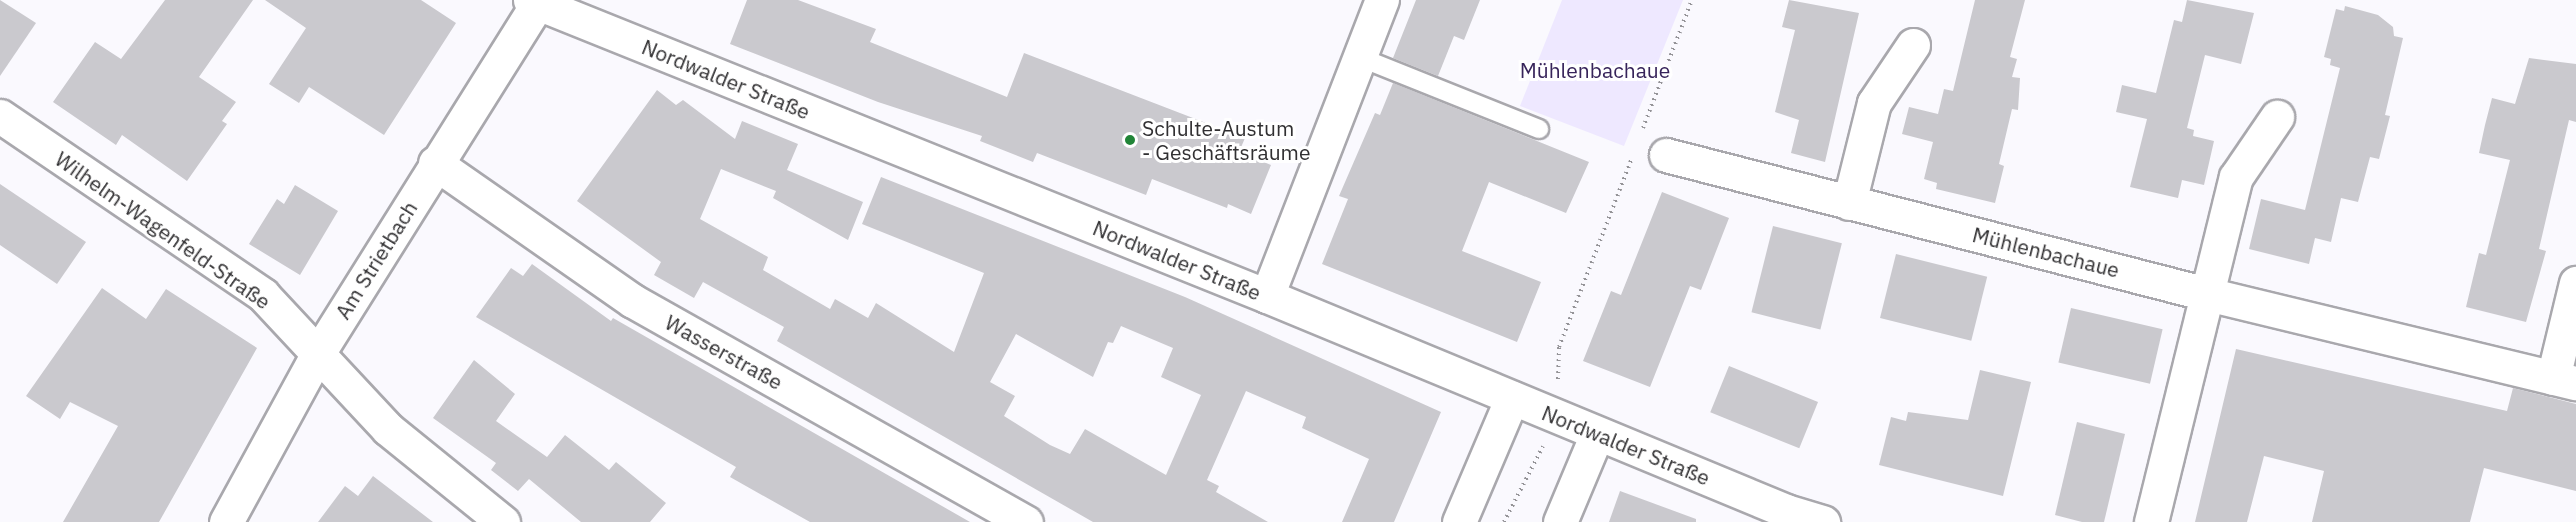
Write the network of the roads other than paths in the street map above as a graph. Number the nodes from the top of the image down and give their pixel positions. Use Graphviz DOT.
graph roads {
  1 [pos="1382,0"];
  2 [pos="535,1"];
  3 [pos="1913,45"];
  4 [pos="1359,57"];
  5 [pos="0,116"];
  6 [pos="2277,117"];
  7 [pos="1539,129"];
  8 [pos="1666,155"];
  9 [pos="435,163"];
  10 [pos="1849,203"];
  11 [pos="2576,283"];
  12 [pos="2207,294"];
  13 [pos="1266,296"];
  14 [pos="317,355"];
  15 [pos="2564,381"];
  16 [pos="1512,398"];
  17 [pos="1597,434"];
  18 [pos="226,522"];
  19 [pos="503,522"];
  20 [pos="1026,522"];
  21 [pos="1459,522"];
  22 [pos="1560,522"];
  23 [pos="1823,522"];
  24 [pos="2151,522"];
  1 -- 4 [label="street"];
  2 -- 9 [label="street, Am Strietbach"];
  2 -- 13 [label="street, Nordwalder Straße"];
  3 -- 10 [label="street"];
  4 -- 7 [label="lane"];
  4 -- 13 [label="street"];
  5 -- 14 [label="street, Wilhelm-Wagenfeld-Straße"];
  6 -- 12 [label="street"];
  8 -- 10 [label="street, Mühlenbachaue"];
  9 -- 14 [label="street, Am Strietbach"];
  9 -- 20 [label="street, Wasserstraße"];
  10 -- 12 [label="street, Mühlenbachaue"];
  11 -- 15 [label="street, Mühlenbachaue"];
  12 -- 15 [label="street, Mühlenbachaue"];
  12 -- 24 [label="street"];
  13 -- 16 [label="street, Nordwalder Straße"];
  14 -- 18 [label="street, Am Strietbach"];
  14 -- 19 [label="street, Wilhelm-Wagenfeld-Straße"];
  16 -- 17 [label="street, Nordwalder Straße"];
  16 -- 21 [label="street"];
  17 -- 22 [label="street"];
  17 -- 23 [label="street, Nordwalder Straße"];
}
